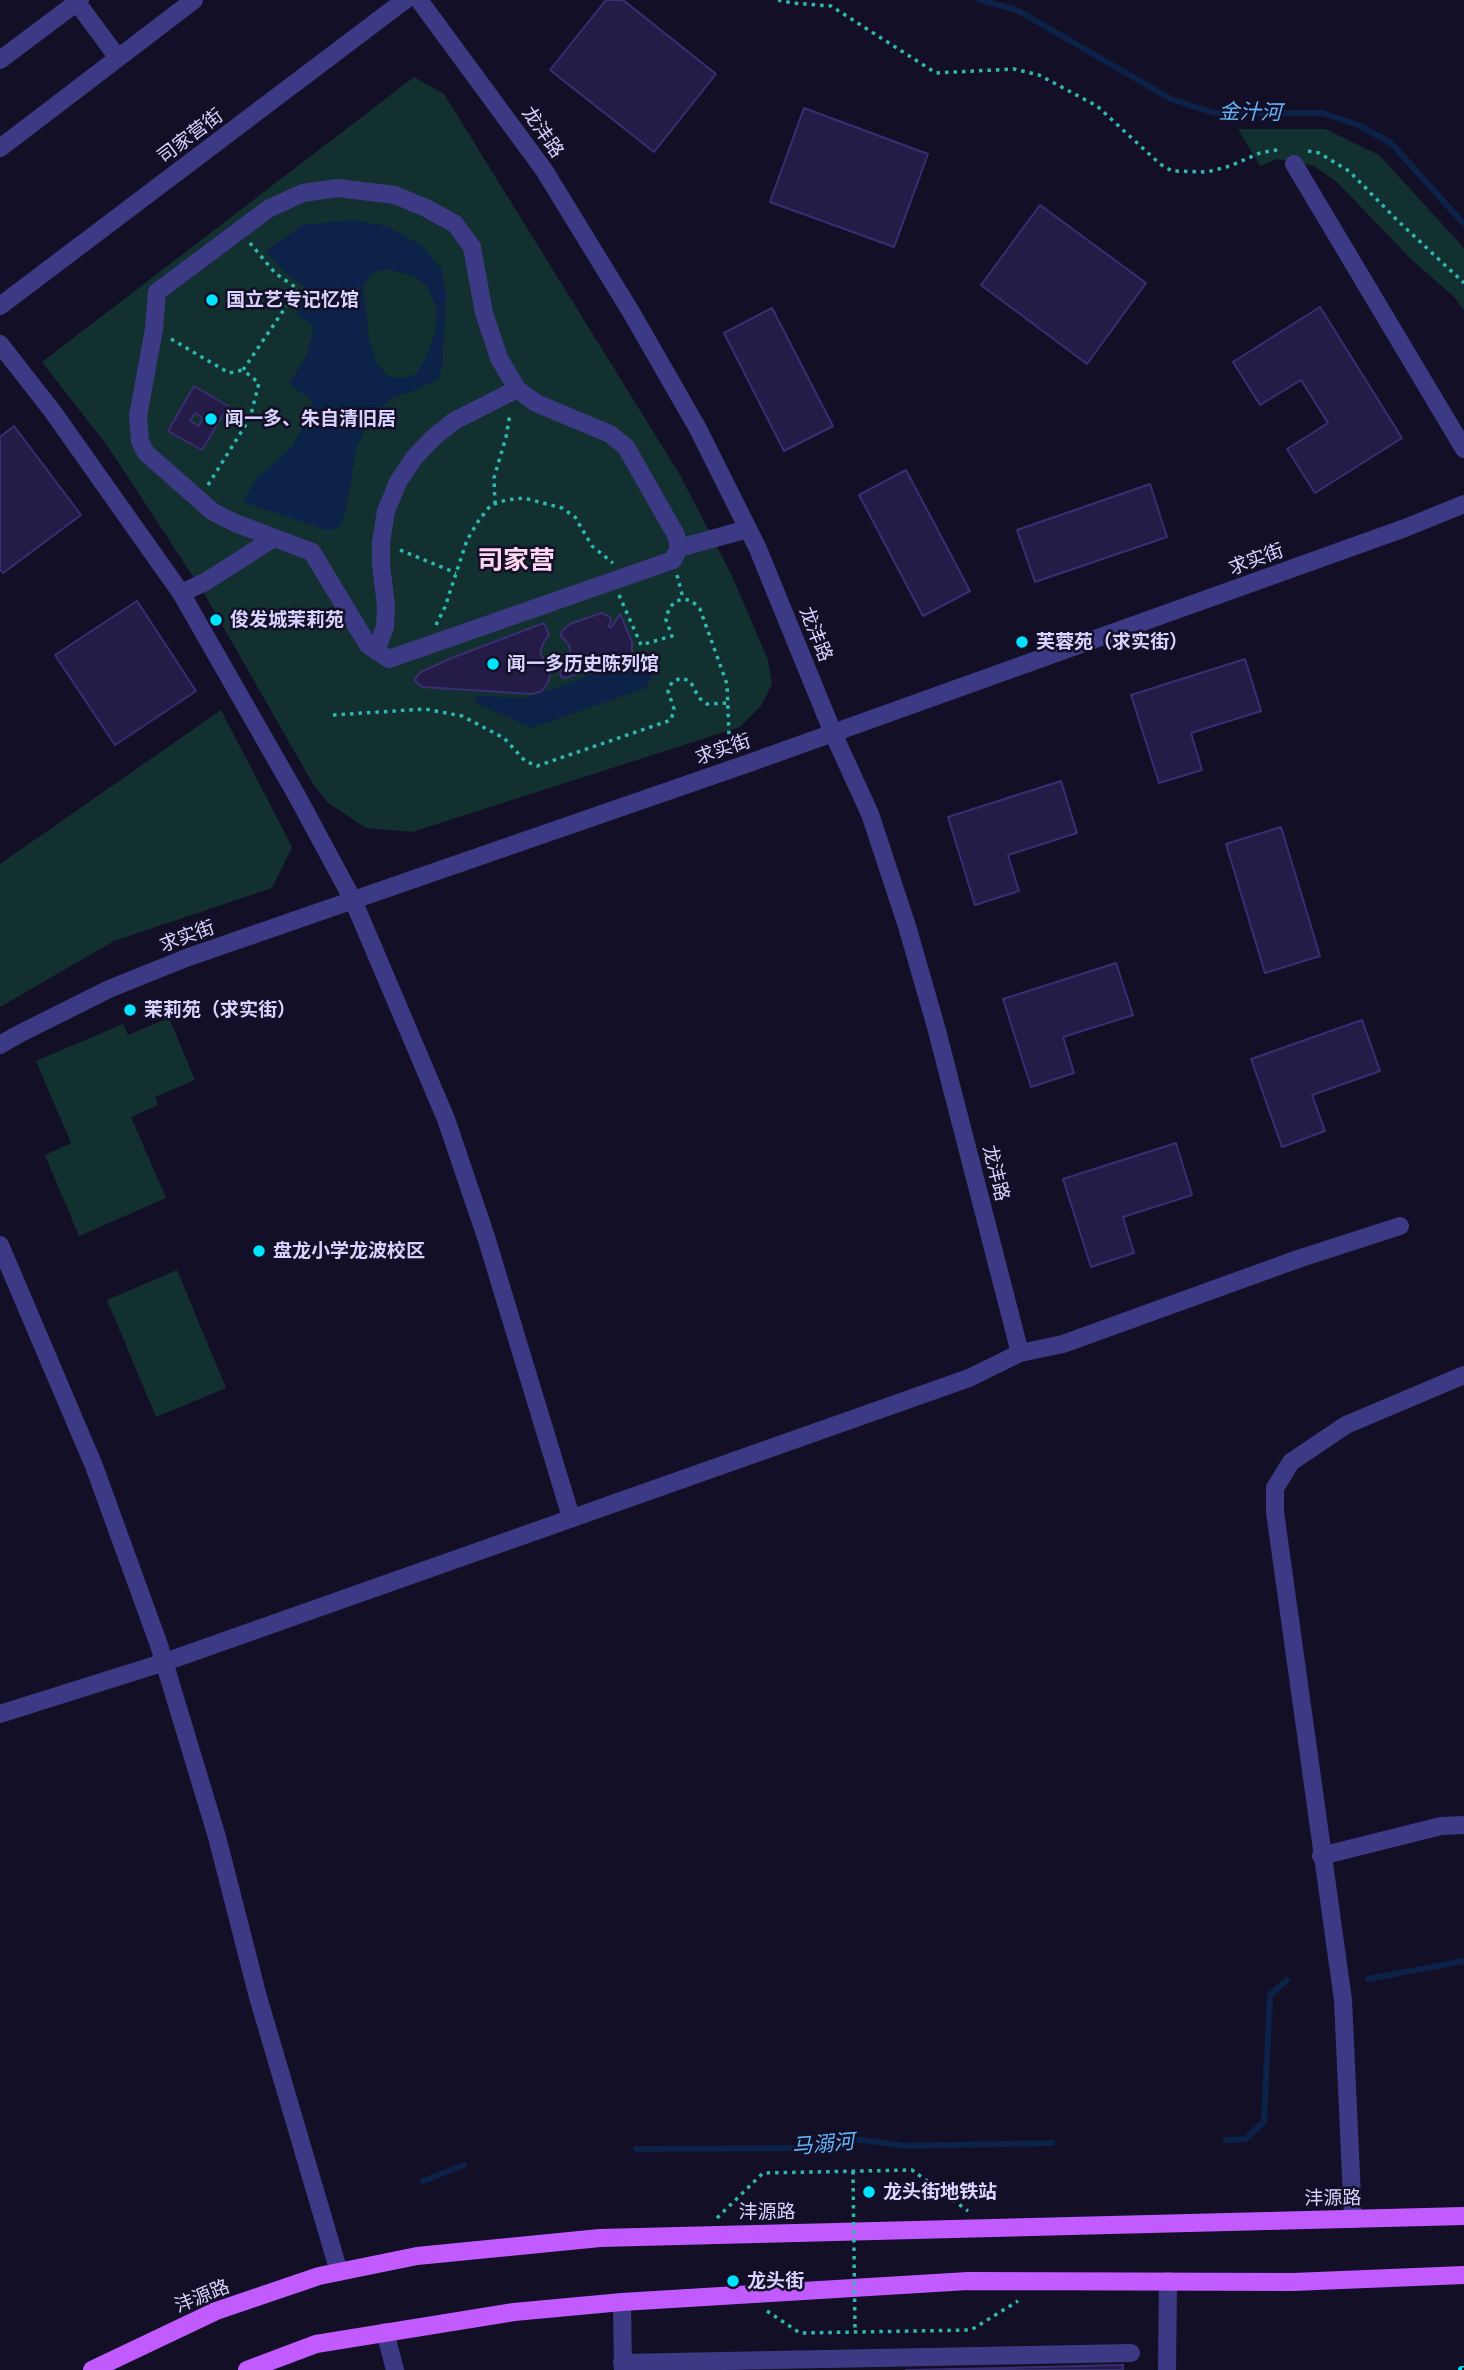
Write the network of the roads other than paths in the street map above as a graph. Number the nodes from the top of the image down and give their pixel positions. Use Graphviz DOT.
graph roads {
  1 [pos="194,0"];
  2 [pos="405,0"];
  3 [pos="419,0"];
  4 [pos="77,1"];
  5 [pos="118,58"];
  6 [pos="0,60"];
  7 [pos="0,148"];
  8 [pos="1298,155"];
  9 [pos="0,306"];
  10 [pos="0,344"];
  11 [pos="517,389"];
  12 [pos="1464,449"];
  13 [pos="1464,504"];
  14 [pos="748,529"];
  15 [pos="274,538"];
  16 [pos="679,548"];
  17 [pos="181,593"];
  18 [pos="376,651"];
  19 [pos="833,733"];
  20 [pos="353,900"];
  21 [pos="0,1045"];
  22 [pos="1399,1226"];
  23 [pos="0,1245"];
  24 [pos="1020,1353"];
  25 [pos="1464,1375"];
  26 [pos="571,1517"];
  27 [pos="164,1662"];
  28 [pos="0,1714"];
  29 [pos="1464,1825"];
  30 [pos="1321,1856"];
  31 [pos="1464,2216"];
  32 [pos="1353,2219"];
  33 [pos="339,2272"];
  34 [pos="1464,2275"];
  35 [pos="1168,2281"];
  36 [pos="622,2302"];
  37 [pos="385,2332"];
  38 [pos="1131,2353"];
  39 [pos="622,2366"];
  40 [pos="92,2370"];
  41 [pos="247,2370"];
  42 [pos="395,2370"];
  43 [pos="1167,2370"];
  1 -- 5 [label="street"];
  2 -- 9 [label="street, 司家营街"];
  3 -- 14 [label="street, 龙沣路"];
  4 -- 5 [label="street"];
  4 -- 6 [label="street"];
  5 -- 7 [label="street"];
  8 -- 12 [label="street"];
  10 -- 17 [label="street"];
  11 -- 15 [label="street"];
  11 -- 16 [label="street"];
  11 -- 18 [label="street"];
  13 -- 19 [label="street, 求实街"];
  14 -- 16 [label="street"];
  14 -- 19 [label="street, 龙沣路"];
  15 -- 17 [label="street"];
  15 -- 18 [label="street"];
  16 -- 18 [label="street"];
  17 -- 20 [label="street"];
  19 -- 20 [label="street, 求实街"];
  19 -- 24 [label="street, 龙沣路"];
  20 -- 21 [label="street, 求实街"];
  20 -- 26 [label="street"];
  22 -- 24 [label="street"];
  23 -- 27 [label="street"];
  24 -- 26 [label="street"];
  25 -- 30 [label="street"];
  26 -- 27 [label="street"];
  27 -- 28 [label="street"];
  27 -- 33 [label="street"];
  29 -- 30 [label="street"];
  30 -- 32 [label="street"];
  31 -- 32 [label="main road, 沣源路"];
  32 -- 33 [label="main road, 沣源路"];
  33 -- 40 [label="main road, 沣源路"];
  34 -- 35 [label="main road"];
  35 -- 36 [label="main road"];
  35 -- 43 [label="street"];
  36 -- 37 [label="main road"];
  36 -- 39 [label="street"];
  37 -- 41 [label="main road"];
  37 -- 42 [label="street"];
  38 -- 39 [label="street"];
}
